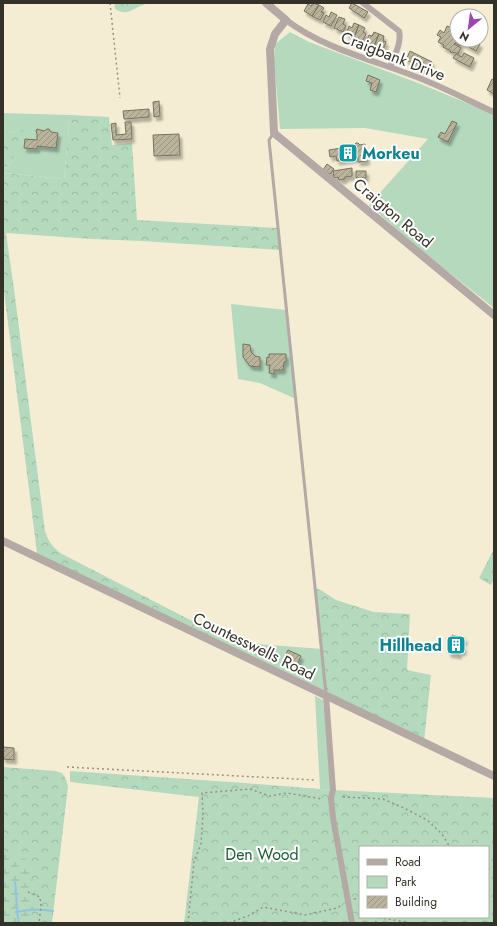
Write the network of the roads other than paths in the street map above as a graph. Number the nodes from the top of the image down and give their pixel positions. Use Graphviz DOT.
graph roads {
  1 [pos="266,3"];
  2 [pos="363,3"];
  3 [pos="286,20"];
  4 [pos="390,67"];
  5 [pos="494,112"];
  6 [pos="274,133"];
  7 [pos="494,315"];
  8 [pos="3,541"];
  9 [pos="326,696"];
  10 [pos="494,776"];
  11 [pos="352,923"];
  1 -- 3 [label="street"];
  2 -- 4 [label="street"];
  3 -- 4 [label="street, Craigbank Drive"];
  3 -- 6 [label="street"];
  4 -- 5 [label="street, Craigbank Drive"];
  6 -- 7 [label="street, Craigton Road"];
  6 -- 9 [label="lane"];
  8 -- 9 [label="street, Countesswells Road"];
  9 -- 10 [label="street, Countesswells Road"];
  9 -- 11 [label="street"];
}
